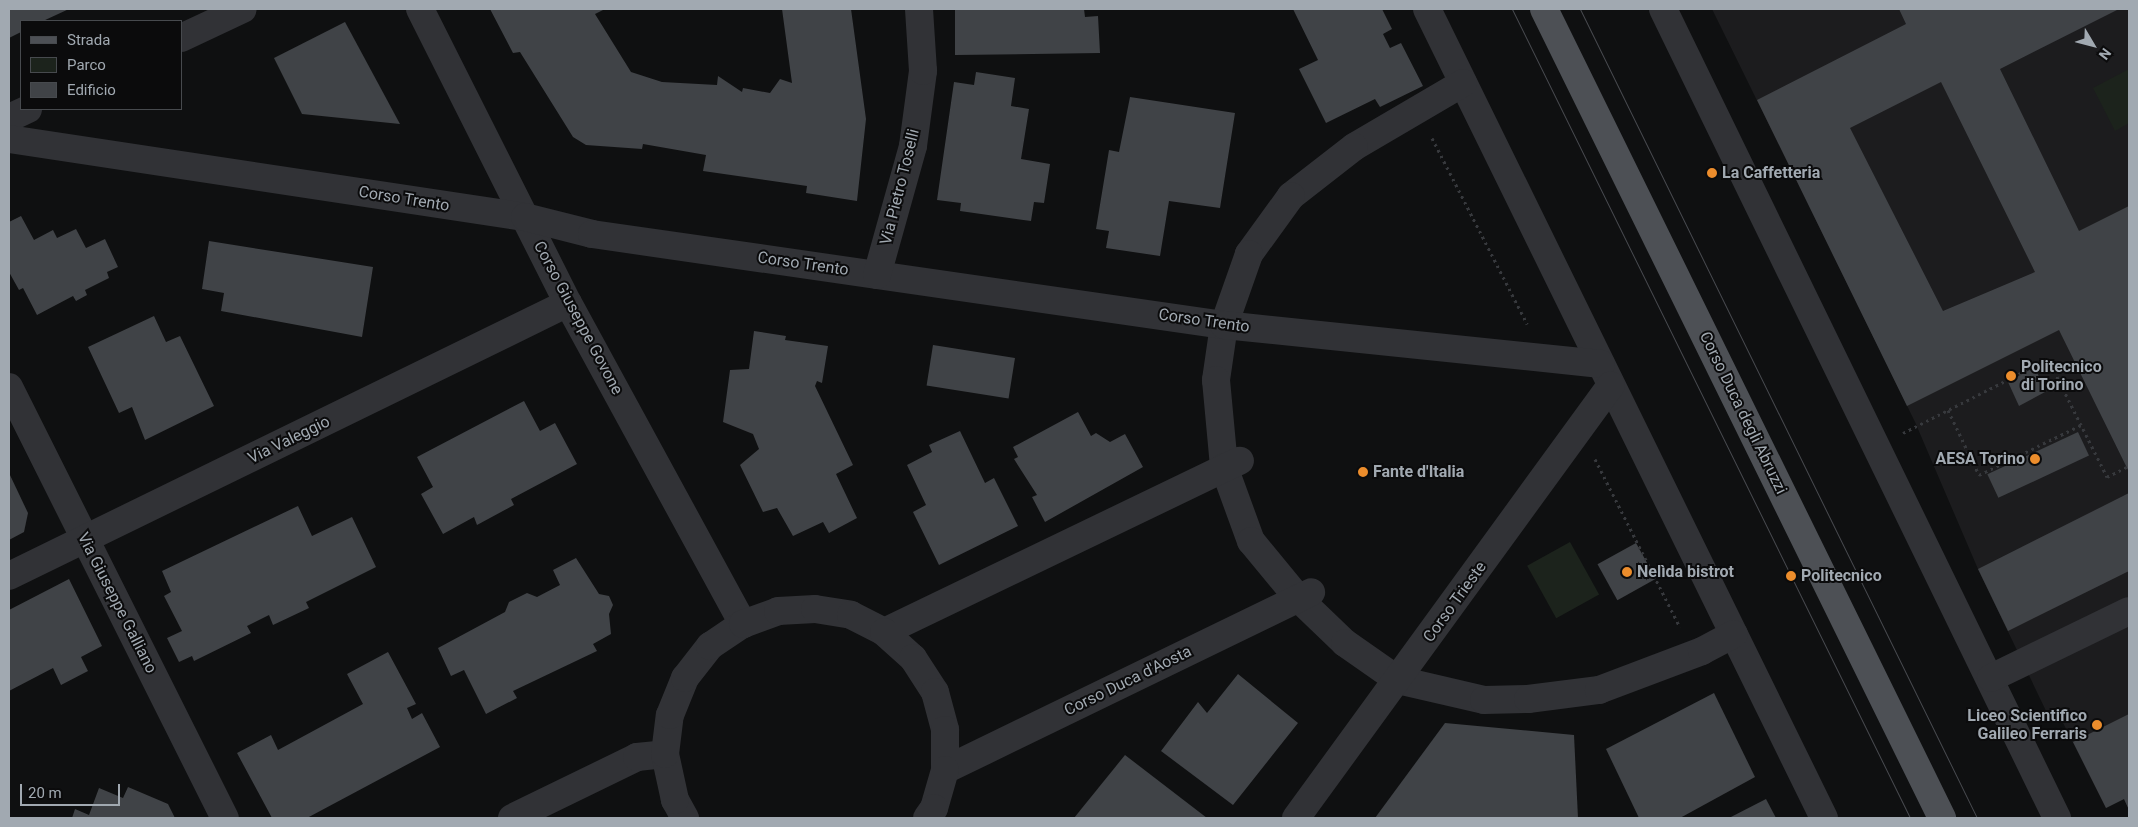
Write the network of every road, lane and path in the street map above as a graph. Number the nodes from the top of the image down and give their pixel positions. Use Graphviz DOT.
graph roads {
  1 [pos="243,9"];
  2 [pos="420,9"];
  3 [pos="919,9"];
  4 [pos="1427,9"];
  5 [pos="1544,9"];
  6 [pos="1664,9"];
  7 [pos="182,38"];
  8 [pos="1463,83"];
  9 [pos="26,110"];
  10 [pos="9,118"];
  11 [pos="9,139"];
  12 [pos="525,217"];
  13 [pos="877,274"];
  14 [pos="568,303"];
  15 [pos="1224,325"];
  16 [pos="1606,375"];
  17 [pos="9,387"];
  18 [pos="1948,410"];
  19 [pos="2081,425"];
  20 [pos="1898,435"];
  21 [pos="1232,464"];
  22 [pos="2127,467"];
  23 [pos="85,540"];
  24 [pos="9,576"];
  25 [pos="1304,595"];
  26 [pos="2129,611"];
  27 [pos="743,624"];
  28 [pos="884,632"];
  29 [pos="1734,634"];
  30 [pos="1991,678"];
  31 [pos="1398,680"];
  32 [pos="665,754"];
  33 [pos="945,770"];
  34 [pos="1309,814"];
  35 [pos="225,818"];
  36 [pos="512,818"];
  37 [pos="686,818"];
  38 [pos="927,818"];
  39 [pos="1824,818"];
  40 [pos="1942,818"];
  41 [pos="2057,818"];
  1 -- 7 [label="street"];
  2 -- 12 [label="street, Corso Giuseppe Govone"];
  3 -- 13 [label="street, Via Pietro Toselli"];
  4 -- 8 [label="street"];
  5 -- 40 [label="main road, Corso Duca degli Abruzzi"];
  6 -- 30 [label="street"];
  8 -- 15 [label="street"];
  8 -- 16 [label="street"];
  9 -- 10 [label="street"];
  11 -- 12 [label="street, Corso Trento"];
  12 -- 13 [label="street, Corso Trento"];
  12 -- 14 [label="street, Corso Giuseppe Govone"];
  13 -- 15 [label="street, Corso Trento"];
  14 -- 23 [label="street, Via Valeggio"];
  14 -- 27 [label="street, Corso Giuseppe Govone"];
  15 -- 16 [label="street, Corso Trento"];
  15 -- 21 [label="street"];
  16 -- 29 [label="street"];
  16 -- 31 [label="street, Corso Trieste"];
  17 -- 23 [label="street, Via Giuseppe Galliano"];
  18 -- 19 [label="path"];
  18 -- 19 [label="path"];
  18 -- 20 [label="path"];
  19 -- 22 [label="path"];
  21 -- 25 [label="street"];
  21 -- 28 [label="street"];
  23 -- 24 [label="street, Via Valeggio"];
  23 -- 35 [label="street, Via Giuseppe Galliano"];
  25 -- 31 [label="street"];
  25 -- 33 [label="street, Corso Duca d'Aosta"];
  26 -- 30 [label="street"];
  27 -- 28 [label="street"];
  27 -- 32 [label="street"];
  28 -- 33 [label="street"];
  29 -- 31 [label="street"];
  29 -- 39 [label="street"];
  30 -- 41 [label="street"];
  31 -- 34 [label="street, Corso Trieste"];
  32 -- 36 [label="street"];
  32 -- 37 [label="street"];
  33 -- 38 [label="street"];
}
